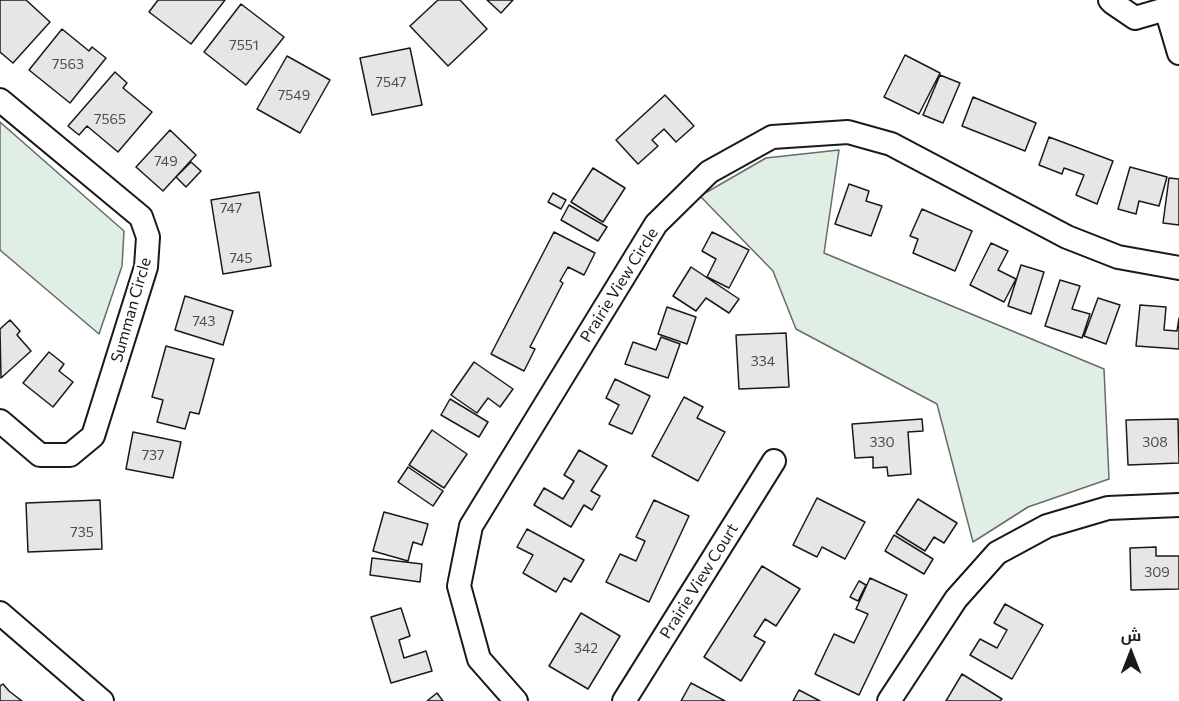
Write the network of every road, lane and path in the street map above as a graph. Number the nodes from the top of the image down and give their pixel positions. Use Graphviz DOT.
graph roads {
  1 [pos="1110,0"];
  2 [pos="1172,5"];
  3 [pos="1179,53"];
  4 [pos="0,100"];
  5 [pos="1179,268"];
  6 [pos="0,421"];
  7 [pos="774,461"];
  8 [pos="1179,505"];
  9 [pos="0,613"];
  10 [pos="102,701"];
  11 [pos="516,701"];
  12 [pos="624,701"];
  13 [pos="889,701"];
  1 -- 2 [label="street"];
  2 -- 3 [label="street"];
  4 -- 6 [label="street, Summan Circle"];
  5 -- 11 [label="street, Prairie View Circle"];
  7 -- 12 [label="street, Prairie View Court"];
  8 -- 13 [label="street"];
  9 -- 10 [label="street"];
}
